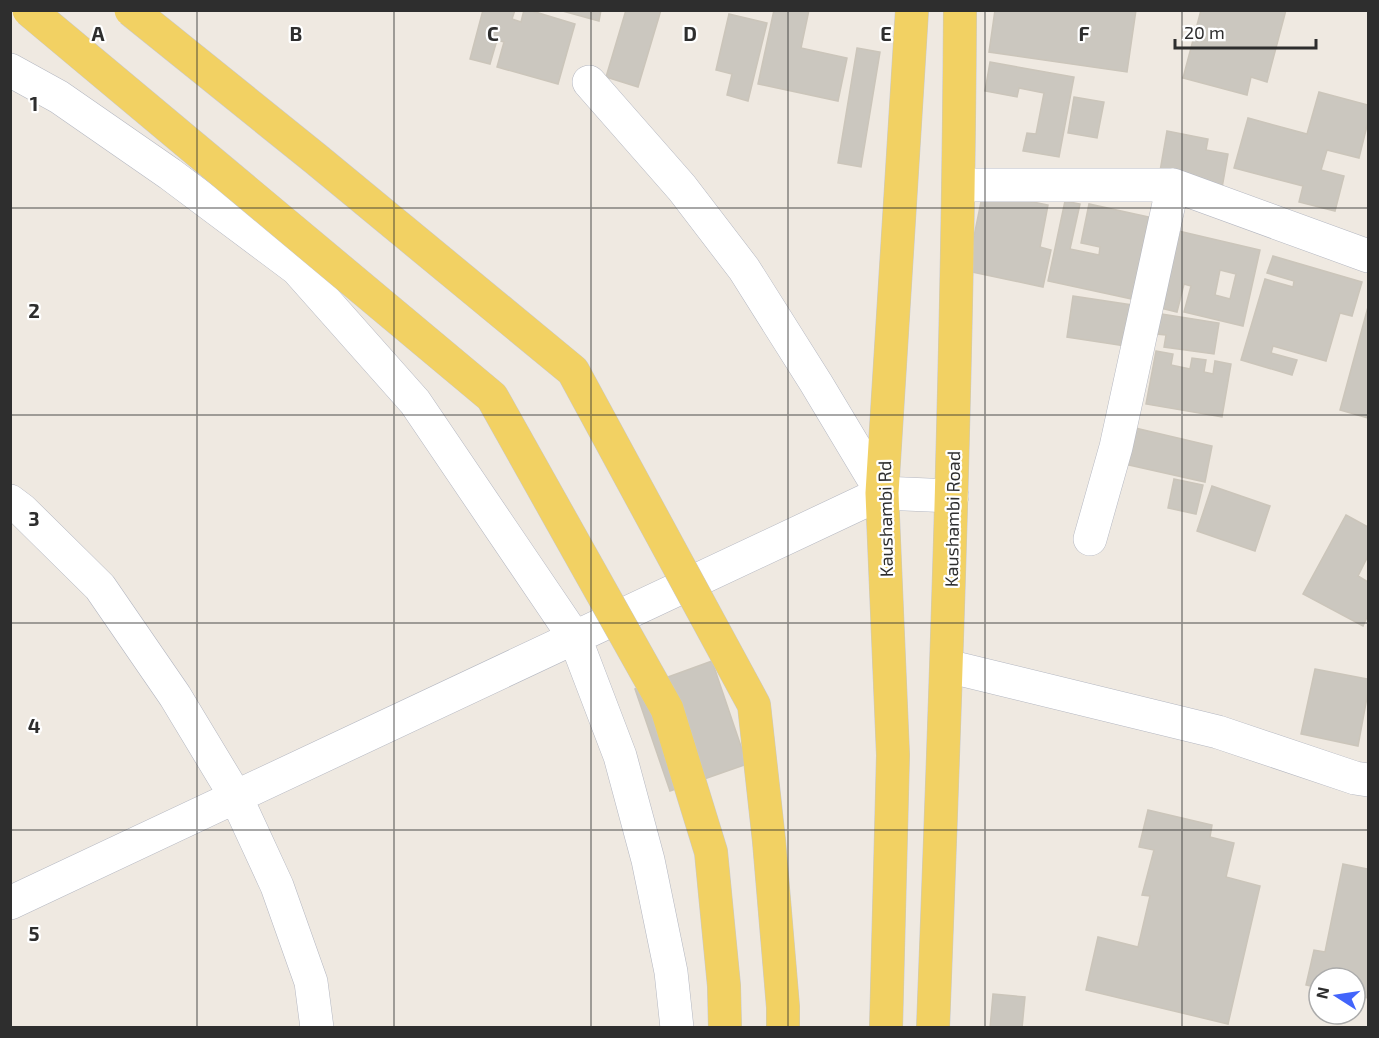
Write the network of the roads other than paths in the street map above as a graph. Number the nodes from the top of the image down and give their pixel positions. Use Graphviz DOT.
graph roads {
  1 [pos="29,10"];
  2 [pos="131,10"];
  3 [pos="912,10"];
  4 [pos="960,10"];
  5 [pos="10,69"];
  6 [pos="589,82"];
  7 [pos="959,185"];
  8 [pos="1173,185"];
  9 [pos="1368,256"];
  10 [pos="882,493"];
  11 [pos="952,496"];
  12 [pos="10,501"];
  13 [pos="1090,539"];
  14 [pos="574,638"];
  15 [pos="947,666"];
  16 [pos="1368,780"];
  17 [pos="236,798"];
  18 [pos="10,903"];
  19 [pos="317,1028"];
  20 [pos="677,1028"];
  21 [pos="725,1028"];
  22 [pos="783,1028"];
  23 [pos="886,1028"];
  24 [pos="933,1028"];
  1 -- 21 [label="main road, bridge"];
  2 -- 22 [label="main road, bridge"];
  3 -- 10 [label="main road, Kaushambi Rd"];
  4 -- 7 [label="main road, Kaushambi Road"];
  5 -- 14 [label="street"];
  6 -- 10 [label="street"];
  7 -- 8 [label="street"];
  7 -- 11 [label="main road, Kaushambi Road"];
  8 -- 9 [label="street"];
  8 -- 13 [label="street"];
  10 -- 11 [label="street"];
  10 -- 14 [label="street"];
  10 -- 23 [label="main road, Kaushambi Rd"];
  11 -- 15 [label="main road, Kaushambi Road"];
  12 -- 17 [label="street"];
  14 -- 17 [label="street"];
  14 -- 20 [label="street"];
  15 -- 16 [label="street"];
  15 -- 24 [label="main road, Kaushambi Road"];
  17 -- 18 [label="street"];
  17 -- 19 [label="street"];
}
